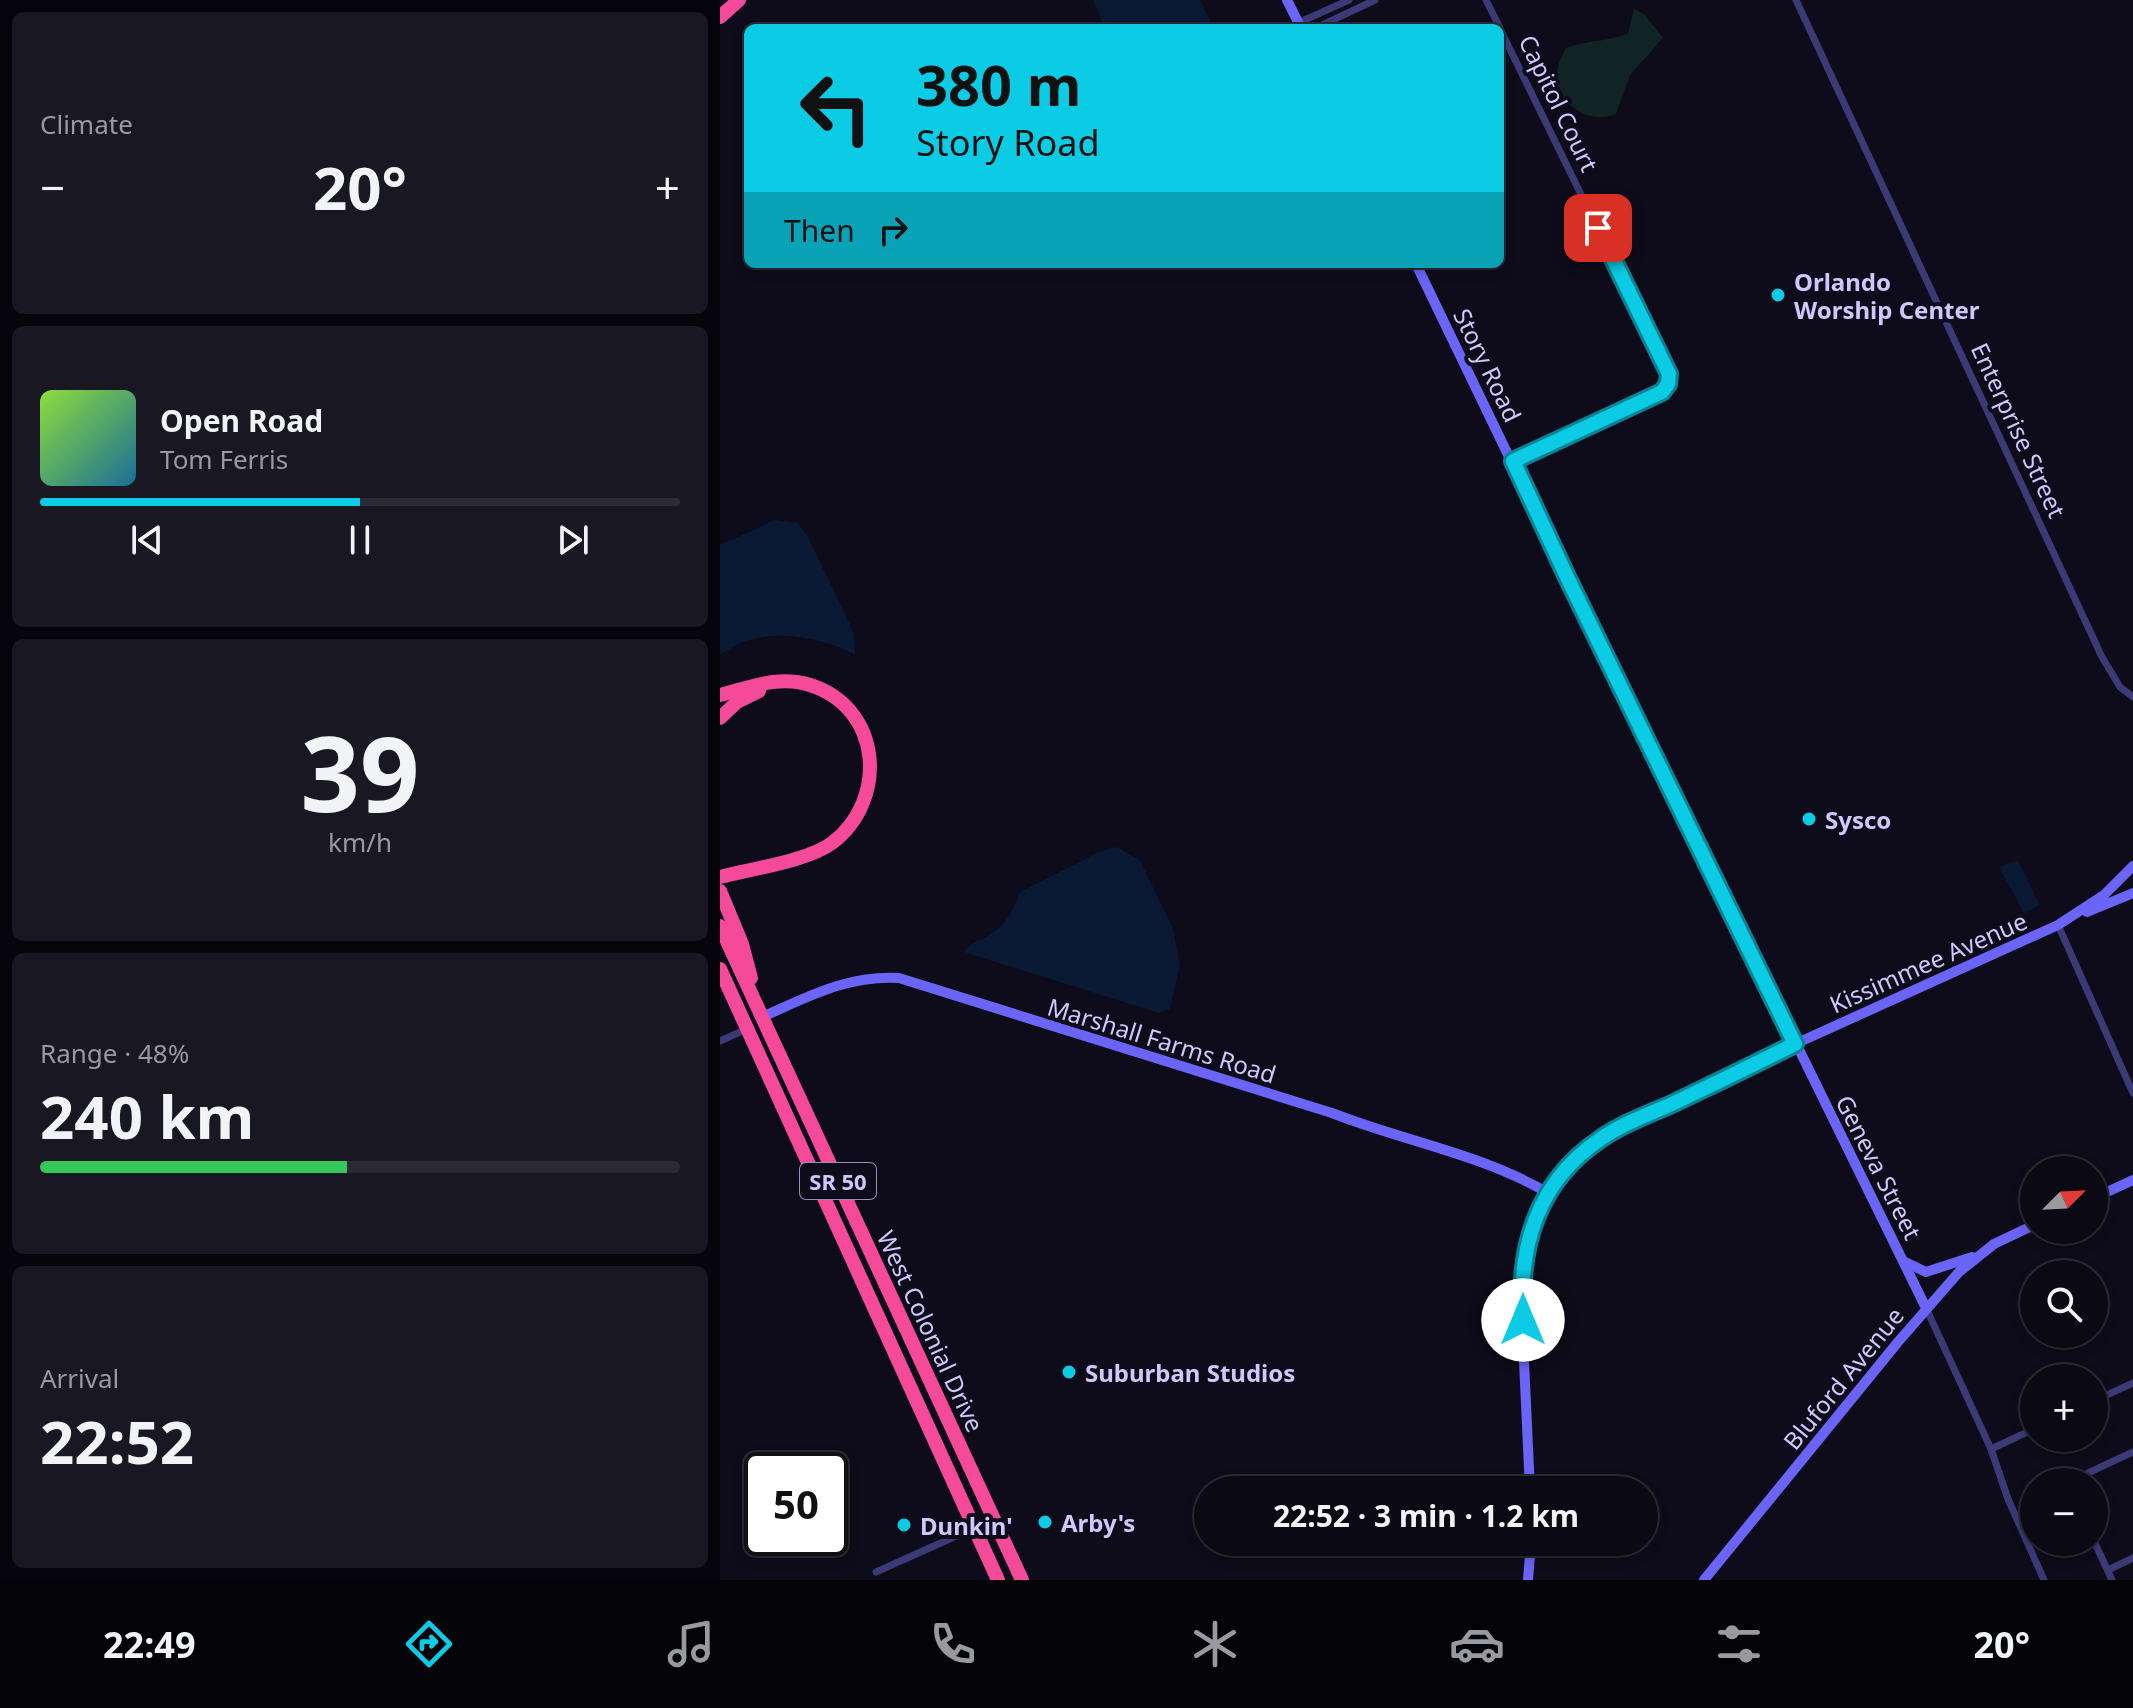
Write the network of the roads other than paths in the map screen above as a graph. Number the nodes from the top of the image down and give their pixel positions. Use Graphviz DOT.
graph roads {
  1 [pos="739,0"];
  2 [pos="1287,0"];
  3 [pos="1349,0"];
  4 [pos="1375,0"];
  5 [pos="1486,0"];
  6 [pos="1796,0"];
  7 [pos="720,17"];
  8 [pos="1299,24"];
  9 [pos="1304,24"];
  10 [pos="1324,24"];
  11 [pos="1498,24"];
  12 [pos="1504,36"];
  13 [pos="1418,268"];
  14 [pos="1513,461"];
  15 [pos="720,695"];
  16 [pos="2133,697"];
  17 [pos="720,718"];
  18 [pos="2131,872"];
  19 [pos="722,873"];
  20 [pos="720,891"];
  21 [pos="2133,893"];
  22 [pos="2077,915"];
  23 [pos="2058,925"];
  24 [pos="720,926"];
  25 [pos="720,969"];
  26 [pos="720,986"];
  27 [pos="762,1017"];
  28 [pos="746,1028"];
  29 [pos="720,1041"];
  30 [pos="1795,1044"];
  31 [pos="2133,1093"];
  32 [pos="2133,1180"];
  33 [pos="2108,1192"];
  34 [pos="1548,1193"];
  35 [pos="2020,1232"];
  36 [pos="1978,1255"];
  37 [pos="1903,1260"];
  38 [pos="1926,1308"];
  39 [pos="2133,1383"];
  40 [pos="2108,1395"];
  41 [pos="2020,1436"];
  42 [pos="956,1437"];
  43 [pos="937,1446"];
  44 [pos="1991,1449"];
  45 [pos="2133,1452"];
  46 [pos="2099,1468"];
  47 [pos="1529,1476"];
  48 [pos="974,1528"];
  49 [pos="1530,1556"];
  50 [pos="2101,1556"];
  51 [pos="2133,1558"];
  52 [pos="2108,1570"];
  53 [pos="876,1572"];
  54 [pos="998,1580"];
  55 [pos="1022,1580"];
  56 [pos="1528,1580"];
  57 [pos="1704,1580"];
  58 [pos="2044,1580"];
  59 [pos="2112,1580"];
  1 -- 7 [label="highway"];
  2 -- 8 [label="street"];
  3 -- 9 [label="street"];
  4 -- 10 [label="street"];
  5 -- 11 [label="street, Capitol Court"];
  6 -- 16 [label="street, Enterprise Street"];
  12 -- 14 [label="street, Capitol Court"];
  13 -- 14 [label="street, Story Road"];
  14 -- 30 [label="street, Story Road"];
  15 -- 19 [label="highway"];
  17 -- 19 [label="highway"];
  18 -- 22 [label="street, Kissimmee Avenue"];
  20 -- 27 [label="highway"];
  21 -- 22 [label="street, Kissimmee Avenue"];
  22 -- 23 [label="street, Kissimmee Avenue"];
  23 -- 30 [label="street, Kissimmee Avenue"];
  23 -- 31 [label="street"];
  24 -- 27 [label="highway, West Colonial Drive / SR 50"];
  25 -- 28 [label="highway, West Colonial Drive / SR 50"];
  26 -- 28 [label="highway"];
  27 -- 34 [label="street, Marshall Farms Road"];
  27 -- 42 [label="highway, West Colonial Drive / SR 50"];
  28 -- 29 [label="street"];
  28 -- 43 [label="highway, West Colonial Drive / SR 50"];
  30 -- 34 [label="street, Kissimmee Avenue"];
  30 -- 37 [label="street, Geneva Street"];
  32 -- 33 [label="street"];
  34 -- 47 [label="street, Kissimmee Avenue"];
  35 -- 36 [label="street, Bluford Avenue"];
  36 -- 37 [label="street"];
  36 -- 38 [label="street, Bluford Avenue"];
  37 -- 38 [label="street, Geneva Street"];
  38 -- 44 [label="street"];
  38 -- 57 [label="street, Bluford Avenue"];
  39 -- 40 [label="street"];
  41 -- 44 [label="street"];
  42 -- 43 [label="highway"];
  42 -- 55 [label="highway, West Colonial Drive / SR 50"];
  43 -- 48 [label="highway, West Colonial Drive / SR 50"];
  44 -- 58 [label="street"];
  45 -- 46 [label="street"];
  48 -- 53 [label="street"];
  48 -- 54 [label="highway, West Colonial Drive / SR 50"];
  49 -- 56 [label="street"];
  50 -- 52 [label="street"];
  51 -- 52 [label="street"];
  52 -- 59 [label="street"];
}
